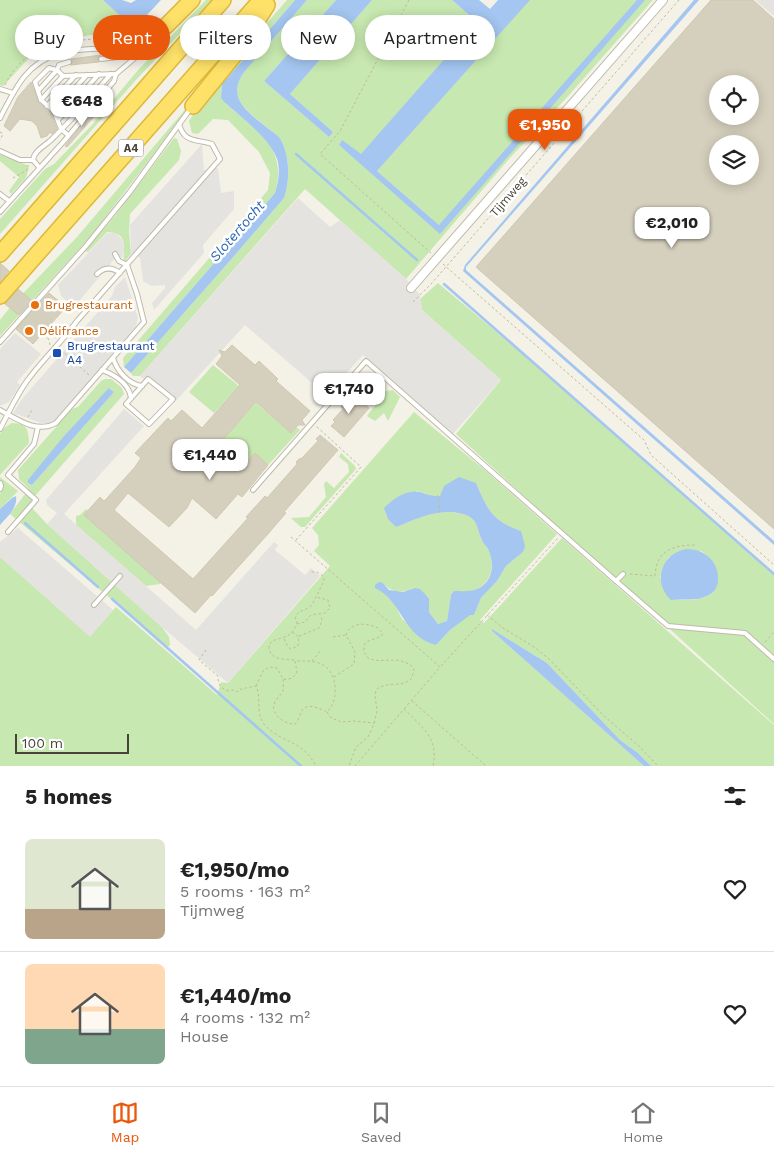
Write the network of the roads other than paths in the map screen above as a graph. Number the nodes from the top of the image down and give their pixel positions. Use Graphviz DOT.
graph roads {
  1 [pos="192,0"];
  2 [pos="223,0"];
  3 [pos="261,0"];
  4 [pos="270,0"];
  5 [pos="663,0"];
  6 [pos="170,16"];
  7 [pos="93,49"];
  8 [pos="132,60"];
  9 [pos="69,62"];
  10 [pos="57,70"];
  11 [pos="99,74"];
  12 [pos="114,74"];
  13 [pos="76,75"];
  14 [pos="87,75"];
  15 [pos="63,76"];
  16 [pos="1,90"];
  17 [pos="38,91"];
  18 [pos="13,93"];
  19 [pos="41,100"];
  20 [pos="48,106"];
  21 [pos="193,106"];
  22 [pos="54,111"];
  23 [pos="0,118"];
  24 [pos="58,120"];
  25 [pos="179,124"];
  26 [pos="62,129"];
  27 [pos="68,135"];
  28 [pos="0,151"];
  29 [pos="31,160"];
  30 [pos="39,167"];
  31 [pos="0,194"];
  32 [pos="9,201"];
  33 [pos="0,212"];
  34 [pos="0,254"];
  35 [pos="115,254"];
  36 [pos="127,265"];
  37 [pos="120,273"];
  38 [pos="97,274"];
  39 [pos="411,288"];
  40 [pos="0,296"];
  41 [pos="0,342"];
  42 [pos="113,358"];
  43 [pos="102,370"];
  44 [pos="142,386"];
  45 [pos="131,398"];
  46 [pos="0,410"];
  47 [pos="8,414"];
  48 [pos="38,427"];
  49 [pos="0,429"];
  50 [pos="0,483"];
  51 [pos="0,489"];
  52 [pos="254,490"];
  53 [pos="36,500"];
  54 [pos="43,501"];
  55 [pos="8,532"];
  56 [pos="623,574"];
  57 [pos="120,576"];
  58 [pos="616,581"];
  59 [pos="94,605"];
  60 [pos="774,658"];
  1 -- 6 [label="highway"];
  2 -- 34 [label="highway, A4"];
  3 -- 40 [label="highway, A4"];
  4 -- 21 [label="highway, A4"];
  5 -- 39 [label="street, Tijmweg"];
  7 -- 18 [label="lane"];
  8 -- 12 [label="lane"];
  9 -- 10 [label="lane"];
  10 -- 15 [label="lane"];
  10 -- 17 [label="lane"];
  10 -- 17 [label="lane"];
  11 -- 12 [label="lane"];
  11 -- 14 [label="lane"];
  11 -- 24 [label="lane"];
  12 -- 26 [label="lane"];
  12 -- 27 [label="lane"];
  13 -- 14 [label="lane"];
  13 -- 15 [label="lane"];
  13 -- 20 [label="lane"];
  14 -- 22 [label="lane"];
  15 -- 19 [label="lane"];
  16 -- 18 [label="lane"];
  17 -- 19 [label="lane"];
  18 -- 23 [label="lane"];
  19 -- 20 [label="lane"];
  20 -- 22 [label="lane"];
  21 -- 25 [label="lane, A4"];
  22 -- 24 [label="lane"];
  24 -- 26 [label="lane"];
  25 -- 36 [label="lane"];
  25 -- 41 [label="lane, A4"];
  26 -- 27 [label="lane"];
  26 -- 29 [label="lane"];
  27 -- 30 [label="lane"];
  28 -- 29 [label="lane"];
  29 -- 30 [label="lane"];
  30 -- 32 [label="lane"];
  31 -- 32 [label="lane"];
  32 -- 33 [label="lane"];
  35 -- 36 [label="lane"];
  36 -- 37 [label="lane"];
  36 -- 42 [label="lane"];
  37 -- 38 [label="lane"];
  37 -- 47 [label="lane"];
  42 -- 43 [label="lane"];
  42 -- 44 [label="lane"];
  43 -- 45 [label="lane"];
  43 -- 48 [label="lane"];
  44 -- 45 [label="lane"];
  44 -- 45 [label="lane"];
  46 -- 47 [label="lane"];
  47 -- 48 [label="lane"];
  47 -- 49 [label="lane"];
  48 -- 53 [label="lane"];
  50 -- 51 [label="lane"];
  52 -- 58 [label="lane"];
  53 -- 54 [label="lane"];
  53 -- 55 [label="lane"];
  56 -- 58 [label="lane"];
  57 -- 59 [label="lane"];
  58 -- 60 [label="lane"];
}
